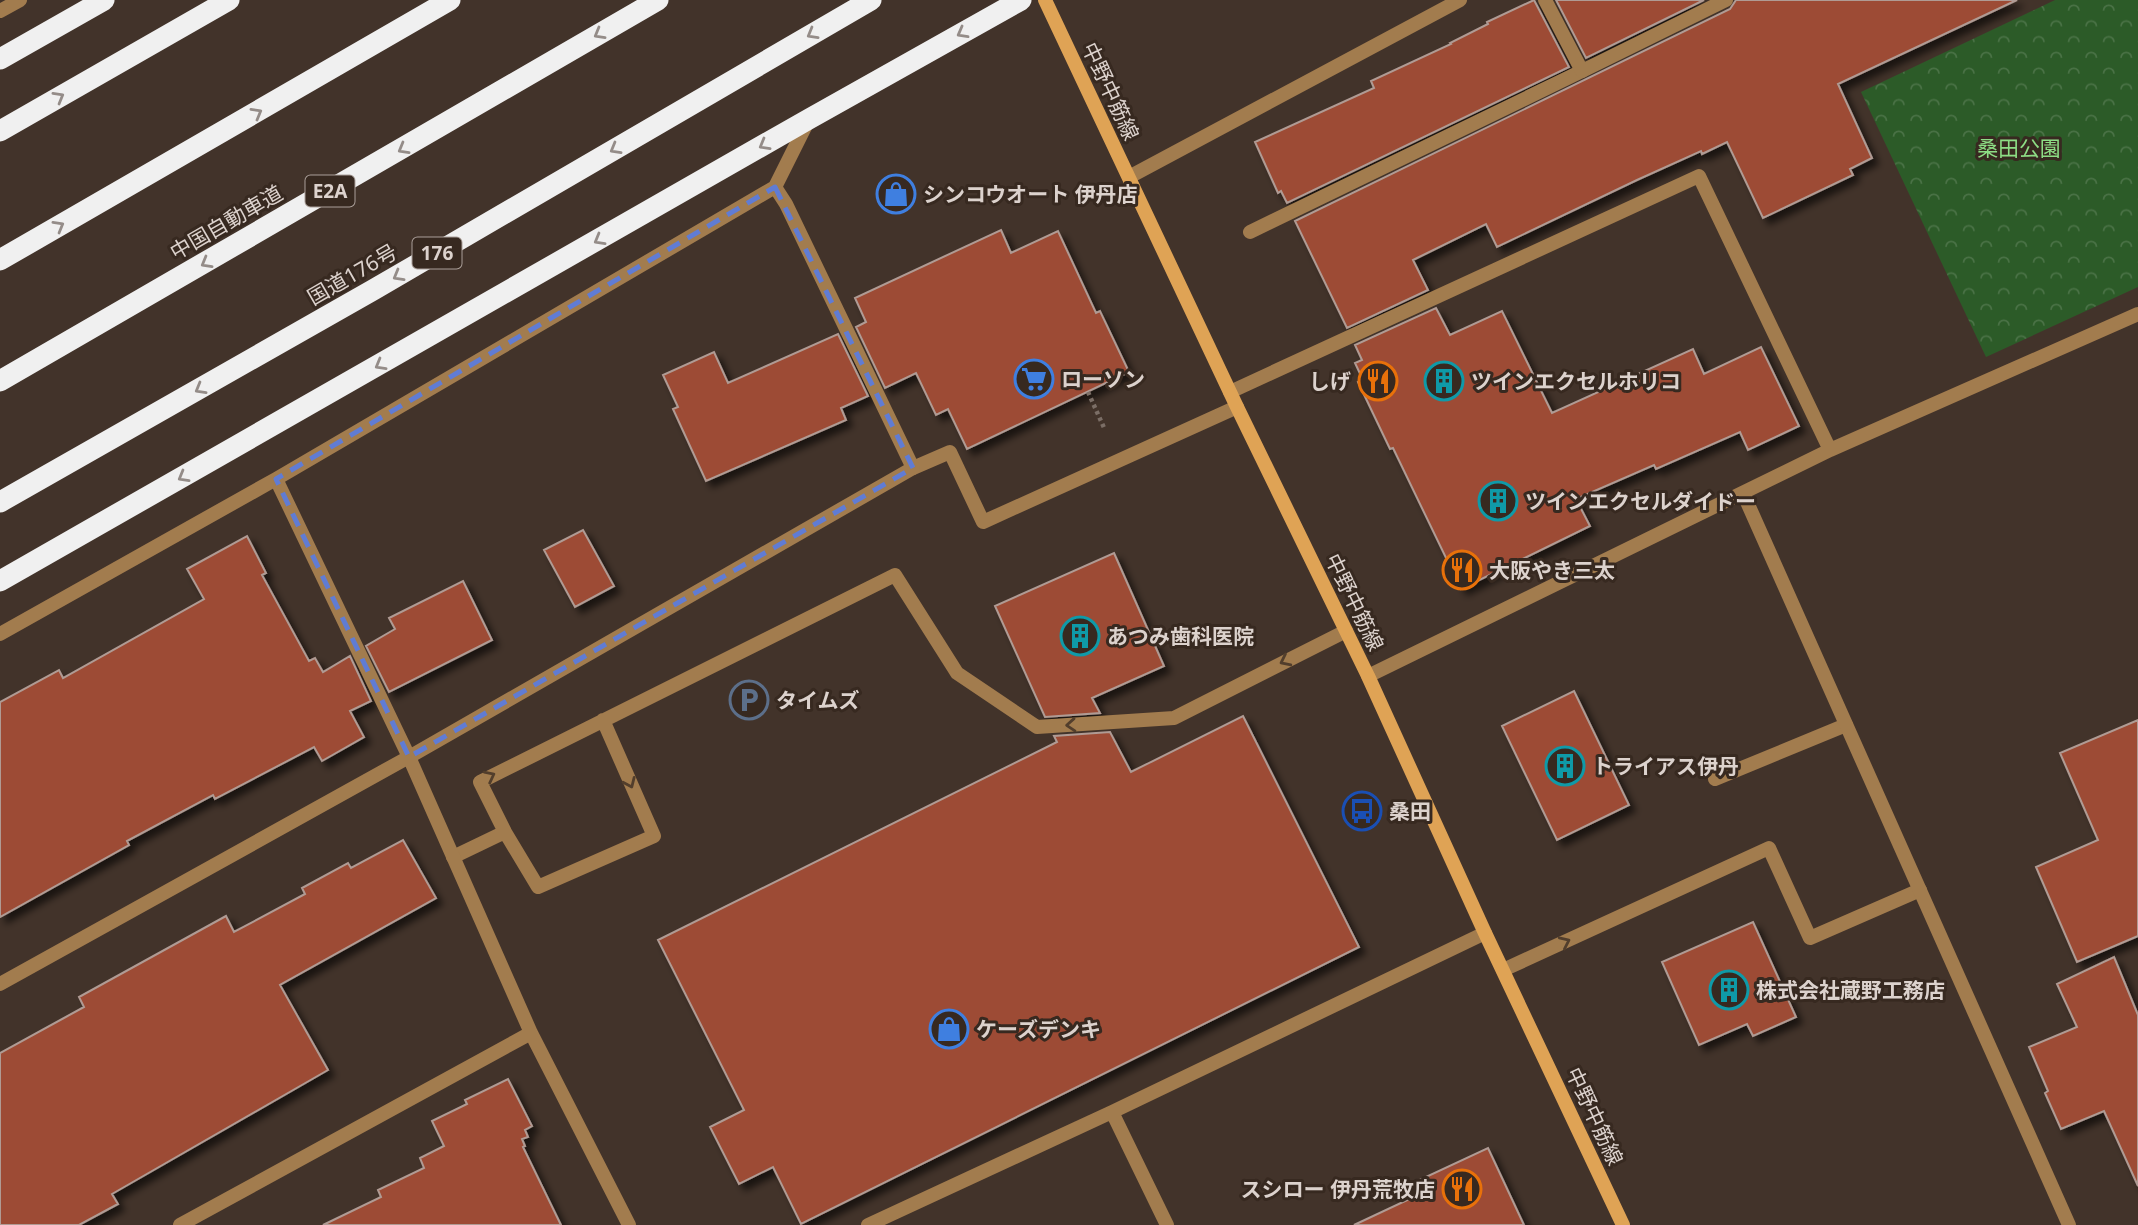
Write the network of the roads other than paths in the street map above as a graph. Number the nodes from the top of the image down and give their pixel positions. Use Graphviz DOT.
graph roads {
  1 [pos="20,0"];
  2 [pos="104,0"];
  3 [pos="229,0"];
  4 [pos="450,0"];
  5 [pos="659,0"];
  6 [pos="871,0"];
  7 [pos="1021,0"];
  8 [pos="1045,0"];
  9 [pos="1460,0"];
  10 [pos="1545,0"];
  11 [pos="1726,0"];
  12 [pos="0,11"];
  13 [pos="0,59"];
  14 [pos="1583,71"];
  15 [pos="809,118"];
  16 [pos="0,131"];
  17 [pos="1129,177"];
  18 [pos="775,187"];
  19 [pos="1250,232"];
  20 [pos="0,260"];
  21 [pos="2138,314"];
  22 [pos="0,381"];
  23 [pos="1230,392"];
  24 [pos="1237,407"];
  25 [pos="1829,450"];
  26 [pos="913,468"];
  27 [pos="276,479"];
  28 [pos="1743,493"];
  29 [pos="0,502"];
  30 [pos="0,581"];
  31 [pos="1346,631"];
  32 [pos="0,634"];
  33 [pos="1368,676"];
  34 [pos="603,720"];
  35 [pos="1846,725"];
  36 [pos="408,757"];
  37 [pos="1715,779"];
  38 [pos="505,832"];
  39 [pos="453,857"];
  40 [pos="1920,890"];
  41 [pos="1485,933"];
  42 [pos="1503,970"];
  43 [pos="0,984"];
  44 [pos="531,1033"];
  45 [pos="1112,1112"];
  46 [pos="180,1225"];
  47 [pos="629,1225"];
  48 [pos="868,1225"];
  49 [pos="1167,1225"];
  50 [pos="1623,1225"];
  51 [pos="2069,1225"];
  1 -- 12 [label="street"];
  2 -- 13 [label="highway"];
  16 -- 3 [label="highway, one-way"];
  20 -- 4 [label="highway, one-way"];
  5 -- 22 [label="highway, 中国自動車道 / E2A, one-way"];
  6 -- 29 [label="highway, 国道176号 / 176, one-way"];
  7 -- 15 [label="highway, one-way"];
  8 -- 17 [label="main road, 中野中筋線"];
  9 -- 17 [label="street"];
  10 -- 14 [label="street"];
  11 -- 14 [label="street"];
  14 -- 19 [label="street"];
  15 -- 18 [label="street"];
  15 -- 30 [label="highway, one-way"];
  17 -- 23 [label="main road, 中野中筋線"];
  18 -- 26 [label="street"];
  18 -- 27 [label="street"];
  21 -- 25 [label="street"];
  23 -- 24 [label="main road, 中野中筋線"];
  23 -- 25 [label="street"];
  24 -- 26 [label="street"];
  24 -- 31 [label="main road, 中野中筋線"];
  25 -- 28 [label="street"];
  26 -- 36 [label="street"];
  27 -- 32 [label="street"];
  27 -- 36 [label="street"];
  28 -- 33 [label="street"];
  28 -- 35 [label="street"];
  31 -- 33 [label="main road, 中野中筋線"];
  31 -- 34 [label="street, one-way"];
  33 -- 41 [label="main road, 中野中筋線"];
  38 -- 34 [label="street, one-way"];
  34 -- 38 [label="street, one-way"];
  35 -- 37 [label="street"];
  35 -- 40 [label="street"];
  36 -- 39 [label="street"];
  36 -- 43 [label="street"];
  38 -- 39 [label="street"];
  39 -- 44 [label="street"];
  42 -- 40 [label="street, one-way"];
  40 -- 51 [label="street"];
  41 -- 42 [label="main road, 中野中筋線"];
  41 -- 45 [label="street"];
  42 -- 50 [label="main road, 中野中筋線"];
  44 -- 46 [label="street"];
  44 -- 47 [label="street"];
  45 -- 48 [label="street"];
  45 -- 49 [label="street"];
}
